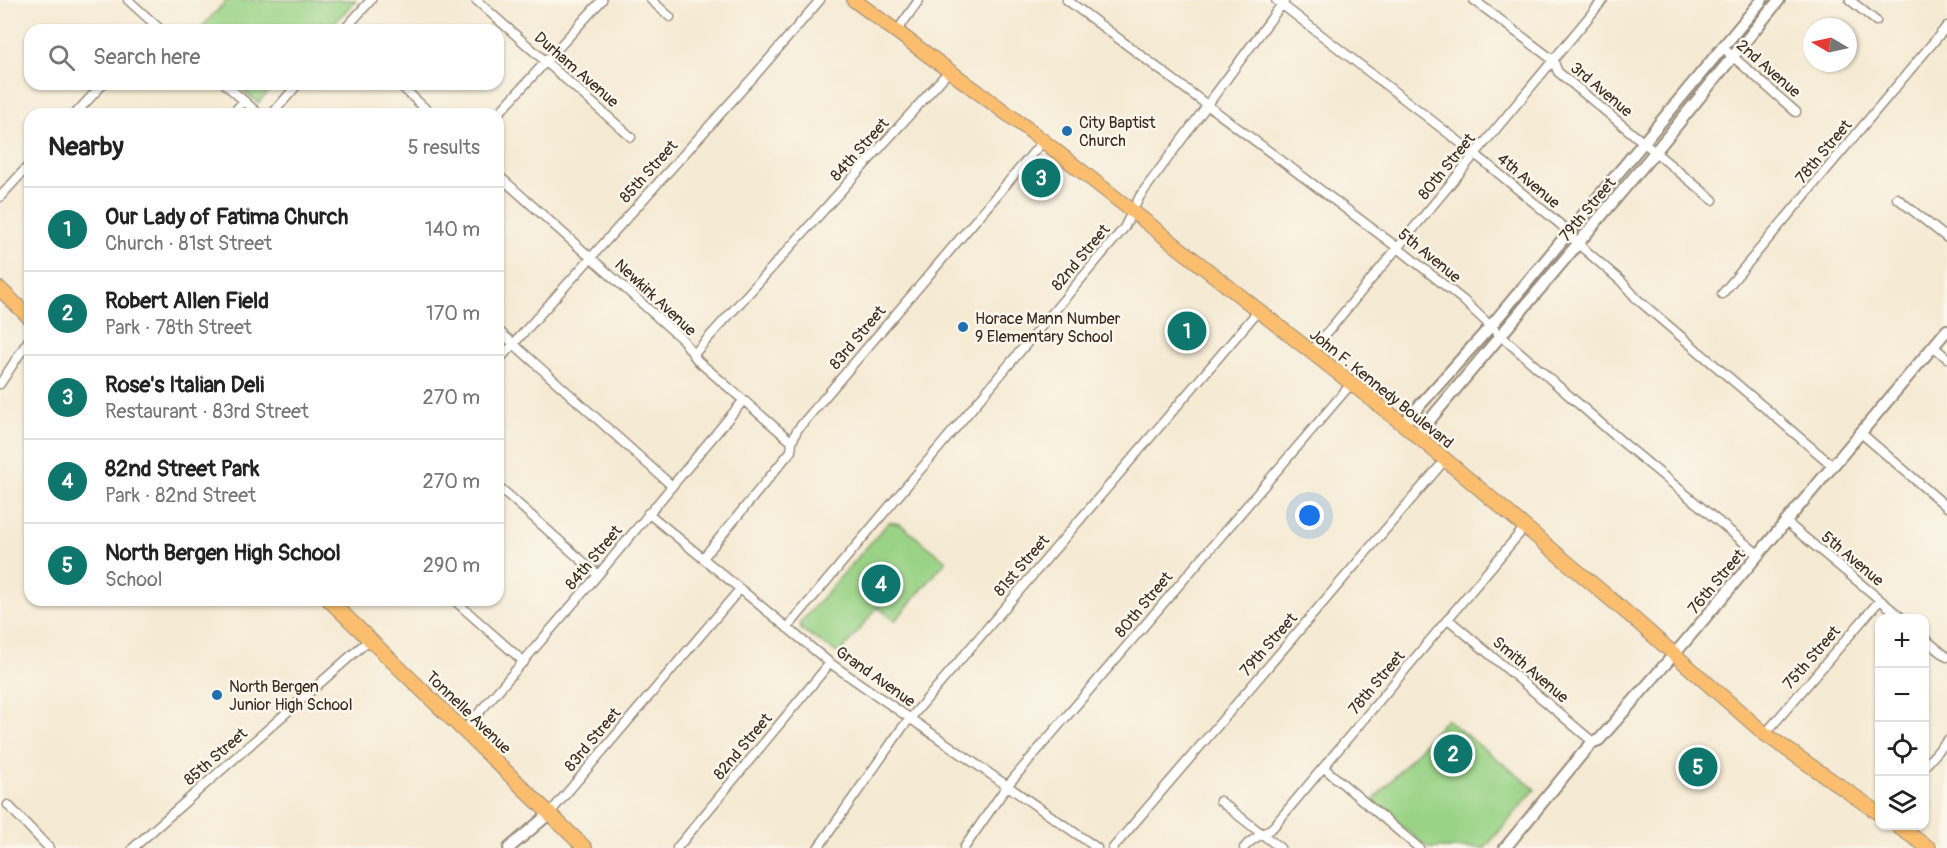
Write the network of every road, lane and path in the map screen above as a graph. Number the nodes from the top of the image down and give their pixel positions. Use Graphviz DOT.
graph roads {
  1 [pos="128,0"];
  2 [pos="371,0"];
  3 [pos="476,0"];
  4 [pos="602,0"];
  5 [pos="651,0"];
  6 [pos="820,0"];
  7 [pos="854,0"];
  8 [pos="920,0"];
  9 [pos="1067,0"];
  10 [pos="1474,0"];
  11 [pos="1603,0"];
  12 [pos="1762,0"];
  13 [pos="1779,0"];
  14 [pos="1850,0"];
  15 [pos="1281,1"];
  16 [pos="670,17"];
  17 [pos="1876,21"];
  18 [pos="153,24"];
  19 [pos="349,24"];
  20 [pos="503,24"];
  21 [pos="504,25"];
  22 [pos="1947,26"];
  23 [pos="897,31"];
  24 [pos="1722,47"];
  25 [pos="1732,56"];
  26 [pos="1553,60"];
  27 [pos="545,61"];
  28 [pos="950,70"];
  29 [pos="97,90"];
  30 [pos="232,90"];
  31 [pos="293,90"];
  32 [pos="405,90"];
  33 [pos="244,101"];
  34 [pos="1207,105"];
  35 [pos="81,108"];
  36 [pos="238,108"];
  37 [pos="252,108"];
  38 [pos="277,108"];
  39 [pos="425,108"];
  40 [pos="503,108"];
  41 [pos="1796,111"];
  42 [pos="631,137"];
  43 [pos="1043,141"];
  44 [pos="1642,142"];
  45 [pos="1655,152"];
  46 [pos="1475,154"];
  47 [pos="24,171"];
  48 [pos="504,180"];
  49 [pos="0,197"];
  50 [pos="1897,198"];
  51 [pos="1713,200"];
  52 [pos="1132,212"];
  53 [pos="1568,232"];
  54 [pos="1947,238"];
  55 [pos="1577,243"];
  56 [pos="1398,248"];
  57 [pos="591,258"];
  58 [pos="0,289"];
  59 [pos="1722,294"];
  60 [pos="1259,310"];
  61 [pos="24,312"];
  62 [pos="1490,327"];
  63 [pos="1947,330"];
  64 [pos="504,335"];
  65 [pos="1500,336"];
  66 [pos="514,344"];
  67 [pos="24,346"];
  68 [pos="1934,347"];
  69 [pos="1311,352"];
  70 [pos="504,355"];
  71 [pos="693,355"];
  72 [pos="1947,358"];
  73 [pos="0,384"];
  74 [pos="1351,384"];
  75 [pos="743,401"];
  76 [pos="1403,424"];
  77 [pos="1861,434"];
  78 [pos="1417,435"];
  79 [pos="792,442"];
  80 [pos="1445,460"];
  81 [pos="1833,466"];
  82 [pos="671,485"];
  83 [pos="504,491"];
  84 [pos="1947,507"];
  85 [pos="648,513"];
  86 [pos="1786,522"];
  87 [pos="1525,527"];
  88 [pos="1758,554"];
  89 [pos="703,558"];
  90 [pos="598,575"];
  91 [pos="740,589"];
  92 [pos="1880,600"];
  93 [pos="335,606"];
  94 [pos="461,606"];
  95 [pos="1897,614"];
  96 [pos="1448,619"];
  97 [pos="787,628"];
  98 [pos="370,639"];
  99 [pos="1929,642"];
  100 [pos="1673,654"];
  101 [pos="1947,657"];
  102 [pos="524,662"];
  103 [pos="830,663"];
  104 [pos="910,718"];
  105 [pos="464,730"];
  106 [pos="1765,734"];
  107 [pos="1947,741"];
  108 [pos="1593,742"];
  109 [pos="1929,761"];
  110 [pos="1324,768"];
  111 [pos="1007,786"];
  112 [pos="1220,801"];
  113 [pos="8,805"];
  114 [pos="1875,811"];
  115 [pos="549,814"];
  116 [pos="1904,830"];
  117 [pos="1263,836"];
  118 [pos="49,848"];
  119 [pos="133,848"];
  120 [pos="509,848"];
  121 [pos="585,848"];
  122 [pos="677,848"];
  123 [pos="818,848"];
  124 [pos="964,848"];
  125 [pos="1097,848"];
  126 [pos="1113,848"];
  127 [pos="1244,848"];
  128 [pos="1281,848"];
  129 [pos="1419,848"];
  130 [pos="1505,848"];
  131 [pos="1929,848"];
  1 -- 18 [label="street"];
  2 -- 19 [label="street"];
  3 -- 20 [label="street, Durham Avenue"];
  4 -- 27 [label="street"];
  5 -- 16 [label="street"];
  6 -- 57 [label="street, 85th Street"];
  7 -- 23 [label="main road, John F. Kennedy Boulevard"];
  8 -- 23 [label="street"];
  9 -- 34 [label="street, 5th Avenue"];
  10 -- 26 [label="street, 3rd Avenue"];
  11 -- 26 [label="street, 80th Street"];
  12 -- 24 [label="street, 79th Street"];
  13 -- 25 [label="street, 79th Street"];
  14 -- 17 [label="street"];
  15 -- 34 [label="street, 82nd Street"];
  15 -- 46 [label="street, 4th Avenue"];
  21 -- 27 [label="street, Durham Avenue"];
  22 -- 59 [label="street, 78th Street"];
  23 -- 28 [label="main road, John F. Kennedy Boulevard"];
  24 -- 25 [label="street, 2nd Avenue"];
  24 -- 44 [label="street, 79th Street"];
  25 -- 41 [label="street, 2nd Avenue"];
  25 -- 45 [label="street, 79th Street"];
  26 -- 44 [label="street, 3rd Avenue"];
  26 -- 46 [label="street, 80th Street"];
  27 -- 40 [label="street"];
  27 -- 42 [label="street, Durham Avenue"];
  28 -- 43 [label="main road, John F. Kennedy Boulevard"];
  28 -- 71 [label="street, 84th Street"];
  29 -- 35 [label="street"];
  30 -- 33 [label="street"];
  31 -- 38 [label="street"];
  32 -- 39 [label="street"];
  33 -- 36 [label="street"];
  33 -- 37 [label="street"];
  34 -- 52 [label="street, 82nd Street"];
  34 -- 56 [label="street, 5th Avenue"];
  43 -- 52 [label="main road, John F. Kennedy Boulevard"];
  43 -- 79 [label="street, 83rd Street"];
  44 -- 45 [label="street, 3rd Avenue"];
  44 -- 53 [label="street, 79th Street"];
  45 -- 51 [label="street, 3rd Avenue"];
  45 -- 55 [label="street, 79th Street"];
  46 -- 53 [label="street, 4th Avenue"];
  46 -- 56 [label="street, 80th Street"];
  47 -- 49 [label="street"];
  48 -- 57 [label="street, Newkirk Avenue"];
  50 -- 54 [label="street"];
  52 -- 60 [label="main road, John F. Kennedy Boulevard"];
  52 -- 97 [label="street, 82nd Street"];
  53 -- 55 [label="street, 4th Avenue"];
  53 -- 62 [label="street, 79th Street"];
  55 -- 65 [label="street, 79th Street"];
  55 -- 81 [label="street, 4th Avenue"];
  56 -- 62 [label="street, 5th Avenue"];
  56 -- 69 [label="street, 80th Street"];
  57 -- 66 [label="street, 85th Street"];
  57 -- 71 [label="street, Newkirk Avenue"];
  58 -- 61 [label="main road"];
  60 -- 69 [label="main road, John F. Kennedy Boulevard"];
  60 -- 104 [label="street, 81st Street"];
  62 -- 65 [label="street, 5th Avenue"];
  62 -- 76 [label="street, 79th Street"];
  63 -- 68 [label="street, 76th Street"];
  64 -- 66 [label="street"];
  65 -- 78 [label="street, 79th Street"];
  65 -- 88 [label="street, 5th Avenue"];
  66 -- 70 [label="street, 85th Street"];
  66 -- 82 [label="street"];
  67 -- 73 [label="street"];
  68 -- 72 [label="street"];
  68 -- 77 [label="street, 76th Street"];
  69 -- 74 [label="main road, John F. Kennedy Boulevard"];
  71 -- 75 [label="street, Newkirk Avenue"];
  74 -- 76 [label="main road, John F. Kennedy Boulevard"];
  74 -- 111 [label="street, 80th Street"];
  75 -- 79 [label="street, Newkirk Avenue"];
  75 -- 82 [label="street, 84th Street"];
  76 -- 78 [label="main road, John F. Kennedy Boulevard"];
  77 -- 81 [label="street, 76th Street"];
  77 -- 84 [label="street"];
  78 -- 80 [label="main road, John F. Kennedy Boulevard"];
  79 -- 89 [label="street, 83rd Street"];
  80 -- 87 [label="main road, John F. Kennedy Boulevard"];
  80 -- 126 [label="street, 79th Street"];
  81 -- 86 [label="street, 76th Street"];
  82 -- 85 [label="street, 84th Street"];
  83 -- 90 [label="street"];
  85 -- 89 [label="street, Grand Avenue"];
  85 -- 90 [label="street, 84th Street"];
  86 -- 88 [label="street, 76th Street"];
  86 -- 92 [label="street, 5th Avenue"];
  87 -- 96 [label="street, 78th Street"];
  87 -- 100 [label="main road, John F. Kennedy Boulevard"];
  88 -- 100 [label="street, 76th Street"];
  89 -- 91 [label="street, Grand Avenue"];
  90 -- 102 [label="street, 84th Street"];
  91 -- 97 [label="street, Grand Avenue"];
  91 -- 115 [label="street, 83rd Street"];
  92 -- 95 [label="street, 5th Avenue"];
  92 -- 106 [label="street, 75th Street"];
  93 -- 98 [label="main road, Tonnelle Avenue"];
  94 -- 102 [label="street"];
  96 -- 108 [label="street, Smith Avenue"];
  96 -- 110 [label="street, 78th Street"];
  97 -- 103 [label="street, Grand Avenue"];
  98 -- 105 [label="main road, Tonnelle Avenue"];
  98 -- 119 [label="street, 85th Street"];
  99 -- 101 [label="street"];
  100 -- 106 [label="main road, John F. Kennedy Boulevard"];
  100 -- 108 [label="street, 76th Street"];
  102 -- 105 [label="street, 84th Street"];
  103 -- 104 [label="street, Grand Avenue"];
  103 -- 122 [label="street, 82nd Street"];
  104 -- 111 [label="street, Grand Avenue"];
  104 -- 123 [label="street, 81st Street"];
  105 -- 115 [label="main road, Tonnelle Avenue"];
  106 -- 114 [label="main road, John F. Kennedy Boulevard"];
  107 -- 109 [label="street"];
  108 -- 130 [label="street, 76th Street"];
  110 -- 117 [label="street, 78th Street"];
  110 -- 129 [label="street"];
  111 -- 124 [label="street, 80th Street"];
  111 -- 125 [label="street, Grand Avenue"];
  112 -- 117 [label="street"];
  113 -- 118 [label="street"];
  115 -- 120 [label="street, 83rd Street"];
  115 -- 121 [label="main road, Tonnelle Avenue"];
  116 -- 131 [label="main road"];
  117 -- 127 [label="street, 78th Street"];
  117 -- 128 [label="street"];
}
